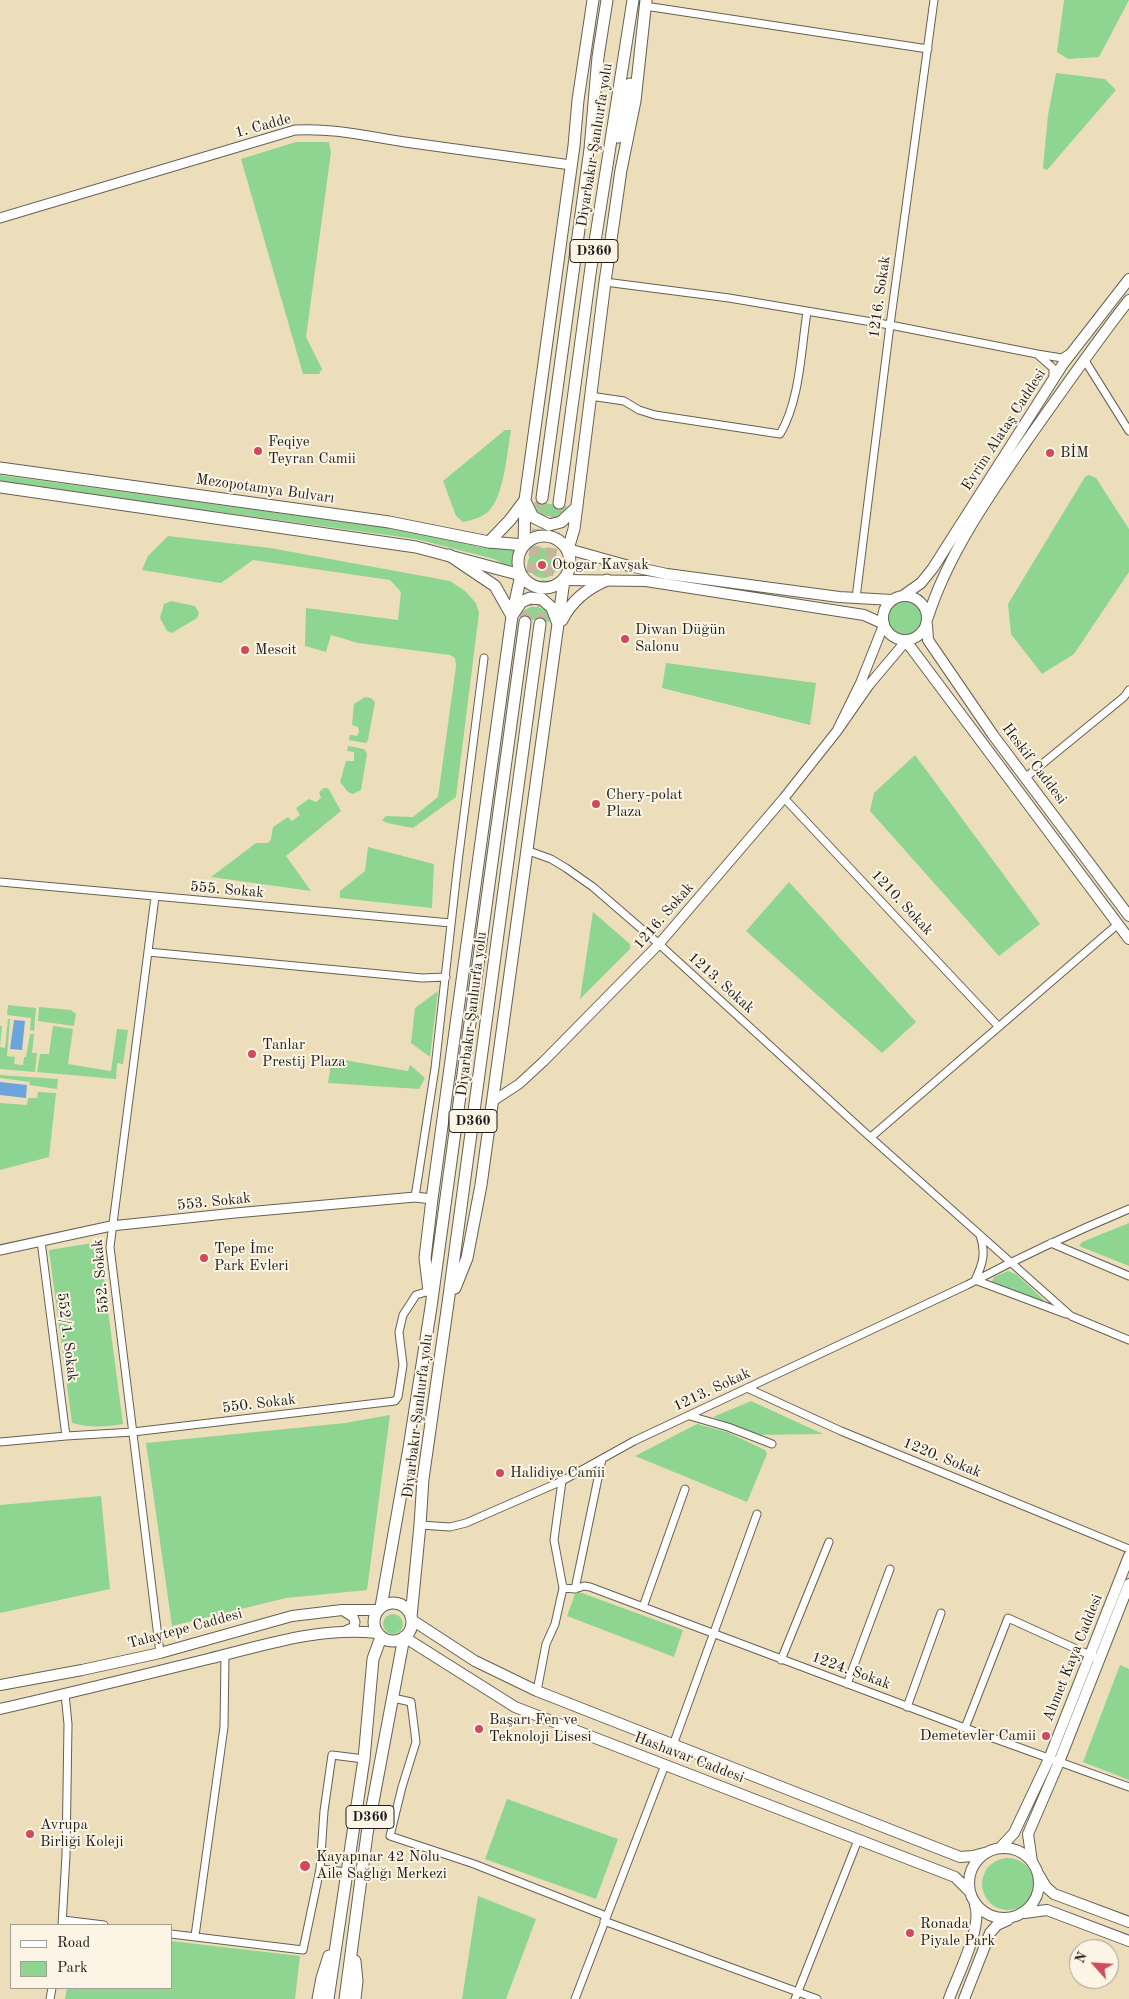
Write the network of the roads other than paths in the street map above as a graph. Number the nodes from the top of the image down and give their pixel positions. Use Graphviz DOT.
graph roads {
  1 [pos="592,0"];
  2 [pos="605,0"];
  3 [pos="633,0"];
  4 [pos="934,0"];
  5 [pos="646,3"];
  6 [pos="639,50"];
  7 [pos="928,50"];
  8 [pos="572,165"];
  9 [pos="605,179"];
  10 [pos="0,218"];
  11 [pos="1129,279"];
  12 [pos="605,282"];
  13 [pos="1129,300"];
  14 [pos="807,312"];
  15 [pos="890,325"];
  16 [pos="1075,349"];
  17 [pos="1037,354"];
  18 [pos="1084,359"];
  19 [pos="1053,380"];
  20 [pos="590,396"];
  21 [pos="1129,431"];
  22 [pos="0,468"];
  23 [pos="0,487"];
  24 [pos="542,498"];
  25 [pos="525,500"];
  26 [pos="559,503"];
  27 [pos="577,507"];
  28 [pos="490,542"];
  29 [pos="524,545"];
  30 [pos="568,549"];
  31 [pos="449,555"];
  32 [pos="521,575"];
  33 [pos="564,580"];
  34 [pos="608,580"];
  35 [pos="904,595"];
  36 [pos="856,598"];
  37 [pos="892,600"];
  38 [pos="512,616"];
  39 [pos="928,621"];
  40 [pos="525,622"];
  41 [pos="540,624"];
  42 [pos="884,624"];
  43 [pos="559,626"];
  44 [pos="906,641"];
  45 [pos="484,658"];
  46 [pos="1129,690"];
  47 [pos="836,731"];
  48 [pos="1026,778"];
  49 [pos="784,798"];
  50 [pos="526,850"];
  51 [pos="0,882"];
  52 [pos="155,897"];
  53 [pos="1129,916"];
  54 [pos="451,923"];
  55 [pos="1118,924"];
  56 [pos="1129,939"];
  57 [pos="659,944"];
  58 [pos="148,952"];
  59 [pos="446,977"];
  60 [pos="998,1027"];
  61 [pos="492,1100"];
  62 [pos="871,1137"];
  63 [pos="415,1197"];
  64 [pos="432,1200"];
  65 [pos="1129,1210"];
  66 [pos="111,1226"];
  67 [pos="980,1233"];
  68 [pos="41,1241"];
  69 [pos="1051,1243"];
  70 [pos="0,1250"];
  71 [pos="1011,1262"];
  72 [pos="1129,1276"];
  73 [pos="975,1280"];
  74 [pos="429,1291"];
  75 [pos="448,1303"];
  76 [pos="431,1308"];
  77 [pos="1071,1316"];
  78 [pos="1129,1340"];
  79 [pos="747,1388"];
  80 [pos="690,1416"];
  81 [pos="133,1432"];
  82 [pos="66,1436"];
  83 [pos="0,1442"];
  84 [pos="772,1444"];
  85 [pos="602,1459"];
  86 [pos="562,1481"];
  87 [pos="685,1489"];
  88 [pos="757,1514"];
  89 [pos="420,1525"];
  90 [pos="829,1542"];
  91 [pos="1129,1550"];
  92 [pos="1129,1556"];
  93 [pos="890,1569"];
  94 [pos="1129,1584"];
  95 [pos="563,1588"];
  96 [pos="575,1589"];
  97 [pos="644,1607"];
  98 [pos="379,1609"];
  99 [pos="342,1610"];
  100 [pos="941,1613"];
  101 [pos="411,1618"];
  102 [pos="344,1631"];
  103 [pos="714,1634"];
  104 [pos="379,1635"];
  105 [pos="404,1637"];
  106 [pos="160,1653"];
  107 [pos="225,1655"];
  108 [pos="1095,1657"];
  109 [pos="781,1660"];
  110 [pos="0,1684"];
  111 [pos="847,1684"];
  112 [pos="537,1691"];
  113 [pos="66,1694"];
  114 [pos="393,1698"];
  115 [pos="907,1707"];
  116 [pos="0,1709"];
  117 [pos="965,1728"];
  118 [pos="674,1745"];
  119 [pos="364,1759"];
  120 [pos="1049,1759"];
  121 [pos="1059,1762"];
  122 [pos="664,1765"];
  123 [pos="1129,1787"];
  124 [pos="858,1840"];
  125 [pos="1000,1848"];
  126 [pos="988,1852"];
  127 [pos="1032,1862"];
  128 [pos="320,1869"];
  129 [pos="347,1872"];
  130 [pos="1038,1872"];
  131 [pos="970,1891"];
  132 [pos="974,1902"];
  133 [pos="1023,1913"];
  134 [pos="605,1918"];
  135 [pos="1013,1918"];
  136 [pos="1129,1922"];
  137 [pos="63,1923"];
  138 [pos="84,1924"];
  139 [pos="338,1928"];
  140 [pos="172,1934"];
  141 [pos="195,1936"];
  142 [pos="354,1941"];
  143 [pos="1129,1941"];
  144 [pos="796,1996"];
  145 [pos="318,1999"];
  146 [pos="328,1999"];
  147 [pos="345,1999"];
  148 [pos="355,1999"];
  149 [pos="575,1999"];
  150 [pos="817,1999"];
  151 [pos="948,1999"];
  152 [pos="964,1999"];
  1 -- 8 [label="main road"];
  2 -- 24 [label="main road, Diyarbakır-Şanlıurfa yolu / D360"];
  3 -- 9 [label="main road, Diyarbakır-Şanlıurfa yolu / D360"];
  4 -- 7 [label="street, 1216. Sokak"];
  5 -- 6 [label="main road"];
  5 -- 7 [label="street"];
  6 -- 9 [label="main road"];
  6 -- 12 [label="main road"];
  7 -- 15 [label="street, 1216. Sokak"];
  8 -- 10 [label="street, 1. Cadde"];
  8 -- 25 [label="main road"];
  9 -- 26 [label="main road, Diyarbakır-Şanlıurfa yolu / D360"];
  11 -- 16 [label="main road, Evrim Alataş Caddesi"];
  12 -- 14 [label="street"];
  12 -- 20 [label="main road"];
  13 -- 18 [label="main road, Evrim Alataş Caddesi"];
  14 -- 15 [label="street"];
  14 -- 20 [label="street"];
  15 -- 17 [label="street"];
  15 -- 36 [label="street, 1216. Sokak"];
  16 -- 17 [label="street"];
  16 -- 19 [label="main road, Evrim Alataş Caddesi"];
  17 -- 19 [label="street"];
  18 -- 21 [label="street"];
  18 -- 39 [label="main road, Evrim Alataş Caddesi"];
  19 -- 35 [label="main road, Evrim Alataş Caddesi"];
  20 -- 27 [label="main road"];
  22 -- 28 [label="main road, Mezopotamya Bulvarı"];
  23 -- 31 [label="main road"];
  25 -- 27 [label="main road"];
  25 -- 28 [label="main road"];
  25 -- 29 [label="main road"];
  27 -- 30 [label="main road"];
  28 -- 29 [label="main road, Mezopotamya Bulvarı"];
  29 -- 30 [label="main road"];
  29 -- 32 [label="main road"];
  30 -- 33 [label="main road"];
  30 -- 36 [label="main road"];
  31 -- 32 [label="main road"];
  31 -- 38 [label="main road"];
  32 -- 33 [label="main road"];
  32 -- 38 [label="main road"];
  33 -- 34 [label="main road"];
  33 -- 43 [label="main road"];
  34 -- 42 [label="main road"];
  34 -- 43 [label="main road"];
  35 -- 37 [label="main road"];
  35 -- 39 [label="main road"];
  36 -- 37 [label="main road"];
  37 -- 42 [label="main road"];
  38 -- 43 [label="main road"];
  38 -- 64 [label="main road"];
  39 -- 44 [label="main road"];
  39 -- 48 [label="main road, Heskif Caddesi"];
  40 -- 76 [label="main road, Diyarbakır-Şanlıurfa yolu / D360"];
  41 -- 75 [label="main road, Diyarbakır-Şanlıurfa yolu / D360"];
  42 -- 44 [label="main road"];
  42 -- 47 [label="street"];
  43 -- 50 [label="main road"];
  44 -- 47 [label="street"];
  44 -- 55 [label="main road"];
  45 -- 54 [label="street"];
  46 -- 48 [label="street"];
  47 -- 49 [label="street, 1216. Sokak"];
  48 -- 53 [label="main road, Heskif Caddesi"];
  49 -- 57 [label="street, 1216. Sokak"];
  49 -- 60 [label="street, 1210. Sokak"];
  50 -- 57 [label="street, 1213. Sokak"];
  50 -- 61 [label="main road"];
  51 -- 52 [label="street, 555. Sokak"];
  52 -- 54 [label="street, 555. Sokak"];
  52 -- 58 [label="street, 552. Sokak"];
  54 -- 59 [label="street"];
  55 -- 56 [label="main road"];
  55 -- 60 [label="street"];
  57 -- 61 [label="street, 1216. Sokak"];
  57 -- 62 [label="street, 1213. Sokak"];
  58 -- 59 [label="street"];
  58 -- 66 [label="street, 552. Sokak"];
  59 -- 63 [label="street"];
  60 -- 62 [label="street"];
  61 -- 75 [label="main road"];
  62 -- 67 [label="street, 1213. Sokak"];
  63 -- 64 [label="street, 553. Sokak"];
  63 -- 66 [label="street, 553. Sokak"];
  64 -- 74 [label="main road"];
  65 -- 69 [label="street"];
  66 -- 68 [label="street, 553. Sokak"];
  66 -- 81 [label="street, 552. Sokak"];
  67 -- 71 [label="street, 1213. Sokak"];
  67 -- 73 [label="street"];
  68 -- 70 [label="street, 553. Sokak"];
  68 -- 82 [label="street, 552/1. Sokak"];
  69 -- 71 [label="street"];
  69 -- 72 [label="street"];
  71 -- 73 [label="street, 1213. Sokak"];
  71 -- 77 [label="street, 1213. Sokak"];
  73 -- 77 [label="street"];
  73 -- 79 [label="street, 1213. Sokak"];
  74 -- 76 [label="main road"];
  74 -- 81 [label="street, 550. Sokak"];
  75 -- 89 [label="main road, Diyarbakır-Şanlıurfa yolu / D360"];
  76 -- 98 [label="main road, Diyarbakır-Şanlıurfa yolu / D360"];
  77 -- 78 [label="street, 1213. Sokak"];
  79 -- 80 [label="street, 1213. Sokak"];
  79 -- 91 [label="street, 1220. Sokak"];
  80 -- 84 [label="street"];
  80 -- 85 [label="street, 1213. Sokak"];
  81 -- 82 [label="street, 550. Sokak"];
  81 -- 106 [label="street, 552. Sokak"];
  82 -- 83 [label="street, 550. Sokak"];
  85 -- 86 [label="street, 1213. Sokak"];
  85 -- 96 [label="street"];
  86 -- 89 [label="street, 1213. Sokak"];
  86 -- 95 [label="street"];
  87 -- 97 [label="street"];
  88 -- 103 [label="street"];
  89 -- 101 [label="main road, Diyarbakır-Şanlıurfa yolu / D360"];
  90 -- 109 [label="street"];
  92 -- 108 [label="main road, Ahmet Kaya Caddesi"];
  93 -- 111 [label="street"];
  94 -- 108 [label="main road, Ahmet Kaya Caddesi"];
  95 -- 96 [label="street, 1224. Sokak"];
  95 -- 112 [label="street"];
  96 -- 97 [label="street, 1224. Sokak"];
  97 -- 103 [label="street, 1224. Sokak"];
  98 -- 99 [label="main road, Talaytepe Caddesi"];
  98 -- 101 [label="main road"];
  98 -- 104 [label="main road"];
  99 -- 102 [label="street"];
  99 -- 106 [label="main road, Talaytepe Caddesi"];
  100 -- 115 [label="street"];
  101 -- 105 [label="main road"];
  101 -- 112 [label="main road"];
  102 -- 104 [label="main road"];
  102 -- 107 [label="main road"];
  103 -- 109 [label="street, 1224. Sokak"];
  103 -- 118 [label="street"];
  104 -- 105 [label="main road"];
  104 -- 119 [label="main road, D360"];
  105 -- 114 [label="main road, D360"];
  105 -- 122 [label="main road, Hashavar Caddesi"];
  106 -- 110 [label="main road, Talaytepe Caddesi"];
  107 -- 113 [label="main road"];
  107 -- 141 [label="street"];
  108 -- 117 [label="street"];
  108 -- 120 [label="main road, Ahmet Kaya Caddesi"];
  108 -- 121 [label="main road, Ahmet Kaya Caddesi"];
  109 -- 111 [label="street, 1224. Sokak"];
  111 -- 115 [label="street, 1224. Sokak"];
  112 -- 118 [label="main road"];
  113 -- 116 [label="main road"];
  113 -- 137 [label="street"];
  114 -- 134 [label="street"];
  114 -- 142 [label="main road, D360"];
  115 -- 117 [label="street, 1224. Sokak"];
  117 -- 120 [label="street, 1224. Sokak"];
  118 -- 126 [label="main road"];
  119 -- 128 [label="street"];
  119 -- 129 [label="main road, D360"];
  120 -- 121 [label="street, 1224. Sokak"];
  120 -- 125 [label="main road, Ahmet Kaya Caddesi"];
  121 -- 123 [label="street, 1224. Sokak"];
  121 -- 127 [label="main road, Ahmet Kaya Caddesi"];
  122 -- 124 [label="main road, Hashavar Caddesi"];
  122 -- 134 [label="street"];
  124 -- 131 [label="main road, Hashavar Caddesi"];
  124 -- 144 [label="street"];
  125 -- 126 [label="main road"];
  125 -- 127 [label="main road"];
  126 -- 131 [label="main road"];
  127 -- 130 [label="main road"];
  128 -- 129 [label="street"];
  128 -- 141 [label="street"];
  129 -- 139 [label="main road, D360"];
  130 -- 133 [label="main road"];
  130 -- 136 [label="main road"];
  131 -- 132 [label="main road"];
  132 -- 135 [label="main road"];
  132 -- 151 [label="main road"];
  133 -- 135 [label="main road"];
  133 -- 143 [label="main road"];
  134 -- 144 [label="street"];
  134 -- 149 [label="street"];
  135 -- 152 [label="main road"];
  137 -- 138 [label="street"];
  139 -- 145 [label="main road"];
  139 -- 146 [label="main road, D360"];
  140 -- 141 [label="street"];
  142 -- 147 [label="main road, D360"];
  142 -- 148 [label="main road"];
  144 -- 150 [label="street"];
}
